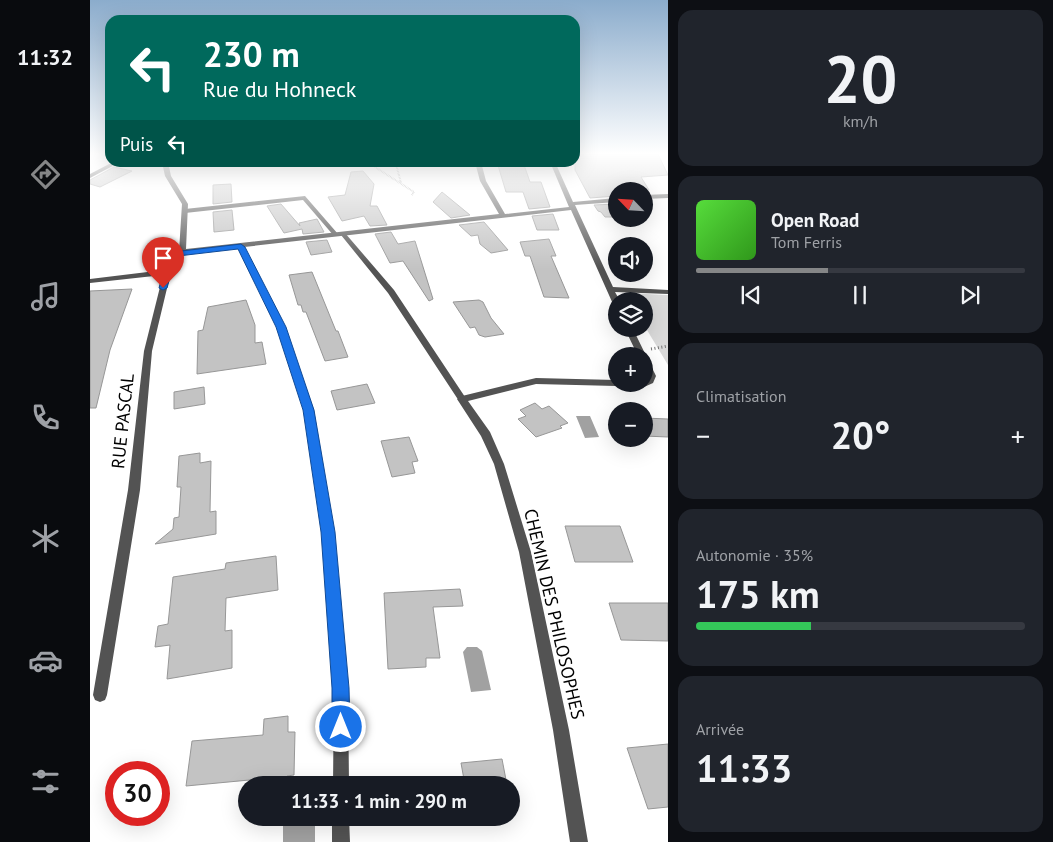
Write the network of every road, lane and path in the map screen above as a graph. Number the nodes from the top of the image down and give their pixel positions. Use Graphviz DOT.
graph roads {
  1 [pos="177,191"];
  2 [pos="413,191"];
  3 [pos="489,191"];
  4 [pos="565,191"];
  5 [pos="412,196"];
  6 [pos="668,196"];
  7 [pos="653,197"];
  8 [pos="608,201"];
  9 [pos="572,206"];
  10 [pos="185,211"];
  11 [pos="503,216"];
  12 [pos="340,234"];
  13 [pos="241,247"];
  14 [pos="182,252"];
  15 [pos="167,272"];
  16 [pos="90,281"];
  17 [pos="610,289"];
  18 [pos="611,292"];
  19 [pos="668,292"];
  20 [pos="608,383"];
  21 [pos="462,399"];
  22 [pos="100,695"];
  23 [pos="341,776"];
  24 [pos="341,826"];
  25 [pos="341,842"];
  26 [pos="579,842"];
  1 -- 10 [label="street"];
  2 -- 5 [label="path"];
  3 -- 11 [label="street"];
  4 -- 9 [label="street"];
  6 -- 7 [label="street"];
  8 -- 9 [label="street"];
  9 -- 11 [label="street"];
  9 -- 17 [label="street"];
  10 -- 12 [label="street, CHEMIN DES PHILOSOPHES"];
  10 -- 14 [label="street"];
  11 -- 12 [label="street"];
  12 -- 13 [label="street"];
  12 -- 21 [label="street, CHEMIN DES PHILOSOPHES"];
  13 -- 14 [label="street"];
  13 -- 23 [label="street"];
  14 -- 15 [label="street, RUE PASCAL"];
  15 -- 16 [label="street"];
  15 -- 22 [label="street, RUE PASCAL"];
  17 -- 18 [label="street"];
  17 -- 19 [label="street"];
  20 -- 21 [label="street"];
  21 -- 26 [label="street, CHEMIN DES PHILOSOPHES"];
  24 -- 25 [label="street"];
}
